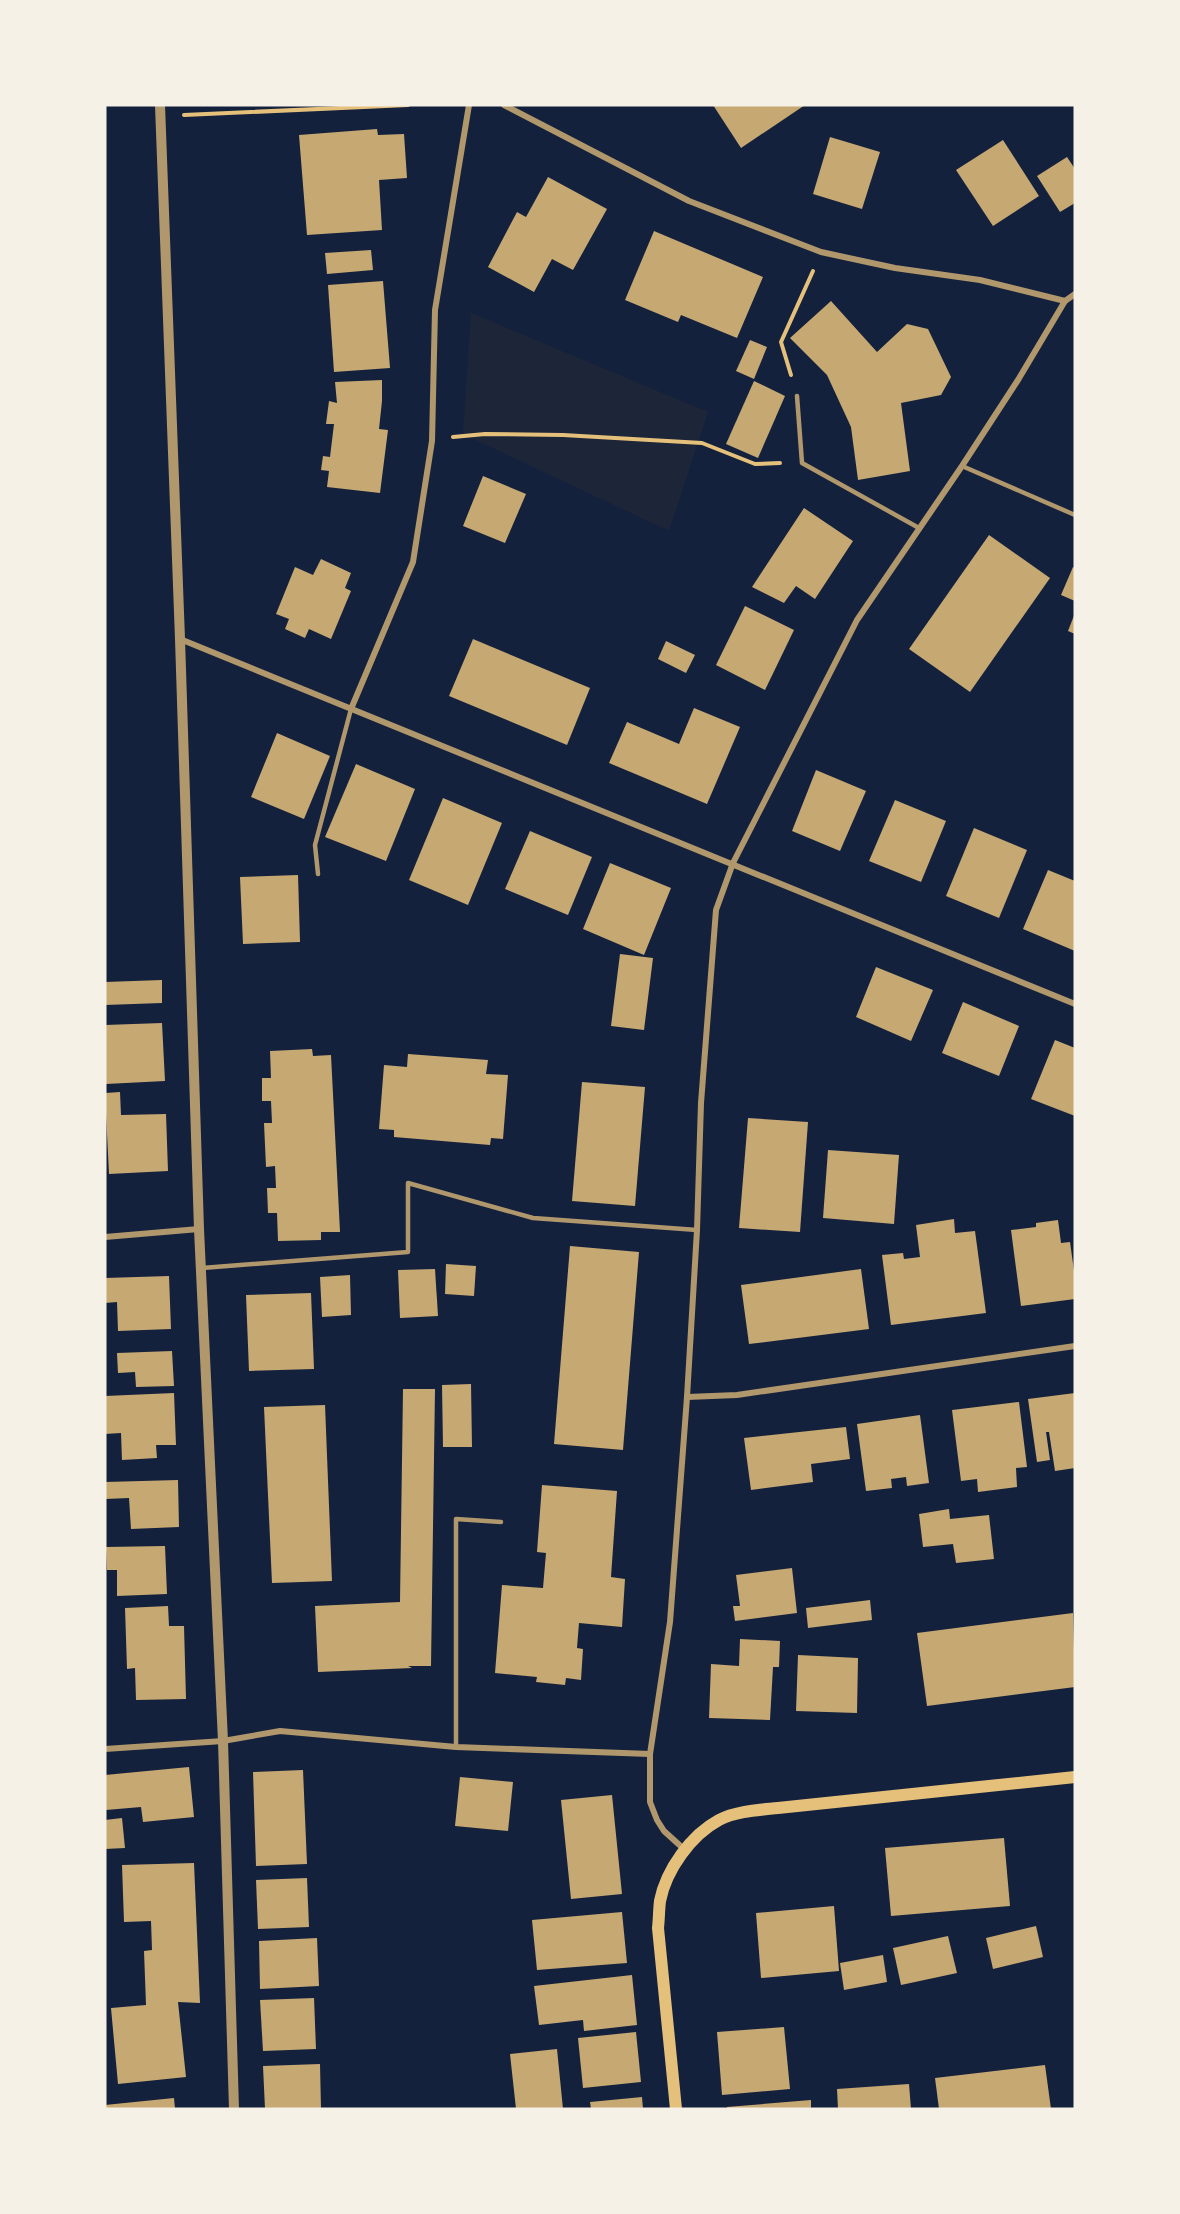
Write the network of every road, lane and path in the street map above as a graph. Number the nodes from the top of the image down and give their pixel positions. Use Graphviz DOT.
graph roads {
  1 [pos="408,105"];
  2 [pos="470,105"];
  3 [pos="504,105"];
  4 [pos="160,110"];
  5 [pos="821,252"];
  6 [pos="1075,294"];
  7 [pos="1065,301"];
  8 [pos="797,396"];
  9 [pos="458,436"];
  10 [pos="802,463"];
  11 [pos="962,466"];
  12 [pos="1075,515"];
  13 [pos="919,528"];
  14 [pos="180,639"];
  15 [pos="351,709"];
  16 [pos="733,863"];
  17 [pos="318,874"];
  18 [pos="1075,1004"];
  19 [pos="199,1229"];
  20 [pos="697,1230"];
  21 [pos="105,1237"];
  22 [pos="201,1268"];
  23 [pos="1075,1346"];
  24 [pos="687,1397"];
  25 [pos="501,1522"];
  26 [pos="223,1740"];
  27 [pos="456,1747"];
  28 [pos="105,1749"];
  29 [pos="650,1754"];
  30 [pos="1075,1777"];
  31 [pos="685,1850"];
  32 [pos="234,2109"];
  33 [pos="676,2109"];
  1 -- 4 [label="path"];
  2 -- 15 [label="street"];
  3 -- 5 [label="street"];
  4 -- 14 [label="street"];
  5 -- 7 [label="street"];
  5 -- 8 [label="path"];
  6 -- 7 [label="street"];
  7 -- 11 [label="street"];
  8 -- 10 [label="lane"];
  9 -- 10 [label="path"];
  10 -- 13 [label="lane"];
  11 -- 12 [label="lane"];
  11 -- 13 [label="street"];
  13 -- 16 [label="street"];
  14 -- 15 [label="street"];
  14 -- 19 [label="street"];
  15 -- 16 [label="street"];
  15 -- 17 [label="lane"];
  16 -- 18 [label="street"];
  16 -- 20 [label="street"];
  19 -- 21 [label="street"];
  19 -- 22 [label="street"];
  20 -- 22 [label="lane"];
  20 -- 24 [label="street"];
  22 -- 26 [label="street"];
  23 -- 24 [label="street"];
  24 -- 29 [label="street"];
  25 -- 27 [label="lane"];
  26 -- 27 [label="street"];
  26 -- 28 [label="street"];
  26 -- 32 [label="street"];
  27 -- 29 [label="street"];
  29 -- 31 [label="street"];
  30 -- 31 [label="main road"];
  31 -- 33 [label="main road"];
}
